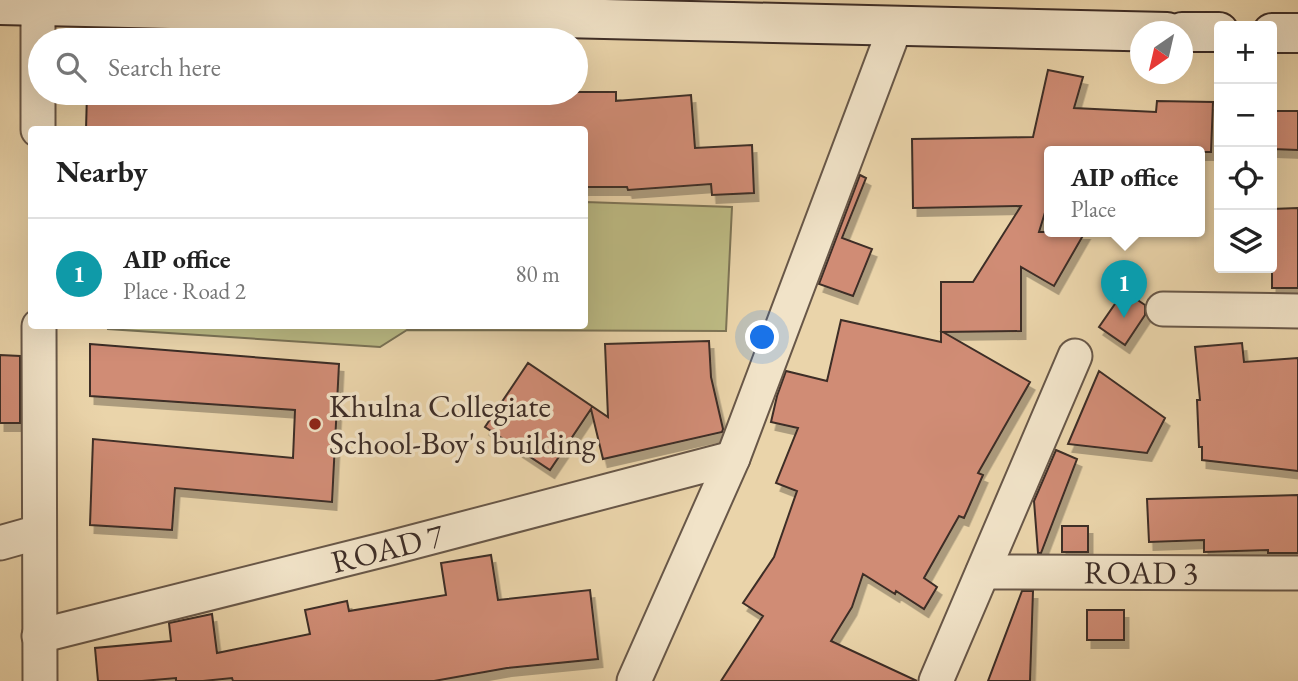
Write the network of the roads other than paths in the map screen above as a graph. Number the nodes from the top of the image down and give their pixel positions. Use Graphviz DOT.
graph roads {
  1 [pos="0,5"];
  2 [pos="38,5"];
  3 [pos="897,25"];
  4 [pos="38,28"];
  5 [pos="1130,31"];
  6 [pos="1193,32"];
  7 [pos="1214,32"];
  8 [pos="1277,33"];
  9 [pos="1298,33"];
  10 [pos="38,105"];
  11 [pos="38,126"];
  12 [pos="1163,309"];
  13 [pos="1298,311"];
  14 [pos="39,329"];
  15 [pos="1075,356"];
  16 [pos="733,458"];
  17 [pos="38,532"];
  18 [pos="0,543"];
  19 [pos="983,572"];
  20 [pos="1298,573"];
  21 [pos="39,636"];
  22 [pos="40,681"];
  23 [pos="634,681"];
  24 [pos="936,681"];
  1 -- 2 [label="main road"];
  2 -- 3 [label="main road"];
  2 -- 4 [label="street"];
  3 -- 5 [label="main road"];
  3 -- 16 [label="street"];
  6 -- 7 [label="main road"];
  8 -- 9 [label="main road"];
  10 -- 11 [label="street"];
  12 -- 13 [label="street"];
  14 -- 17 [label="street"];
  15 -- 19 [label="street"];
  16 -- 21 [label="street, ROAD 7"];
  16 -- 23 [label="street"];
  17 -- 18 [label="street"];
  17 -- 21 [label="street"];
  19 -- 20 [label="street, ROAD 3"];
  19 -- 24 [label="street"];
  21 -- 22 [label="street"];
}
